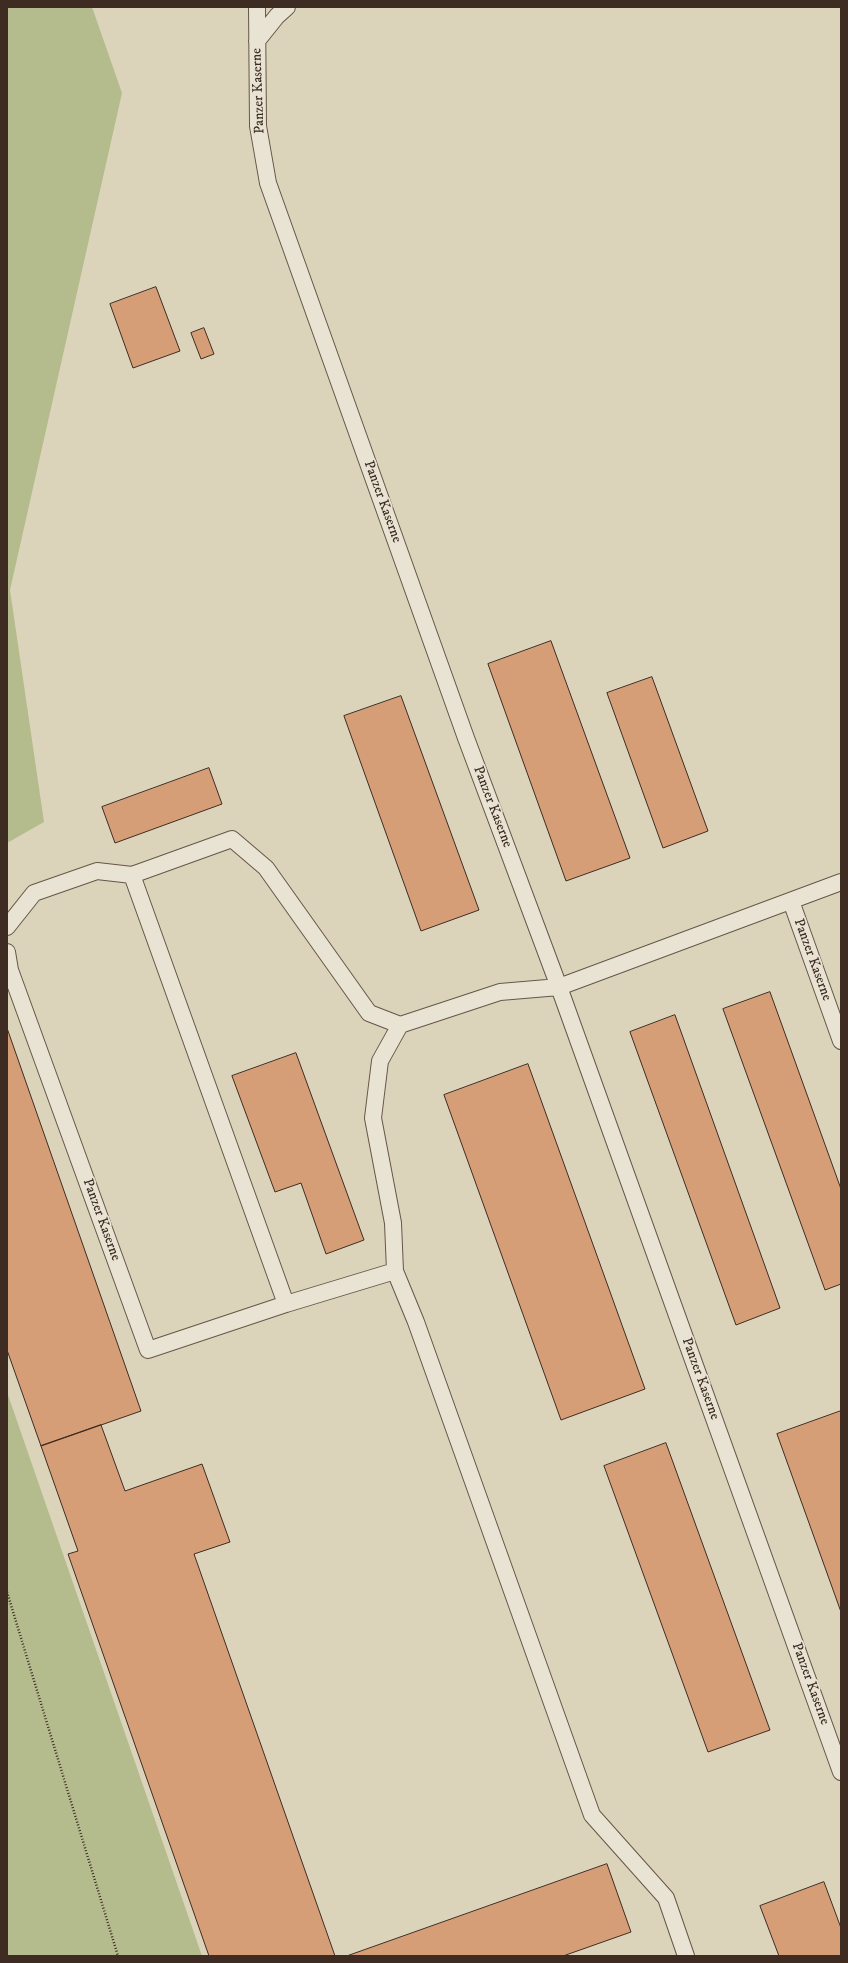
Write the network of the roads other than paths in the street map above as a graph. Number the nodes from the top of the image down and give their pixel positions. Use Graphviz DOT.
graph roads {
  1 [pos="257,7"];
  2 [pos="287,7"];
  3 [pos="257,40"];
  4 [pos="132,875"];
  5 [pos="841,882"];
  6 [pos="791,901"];
  7 [pos="7,927"];
  8 [pos="7,952"];
  9 [pos="559,987"];
  10 [pos="400,1025"];
  11 [pos="841,1041"];
  12 [pos="396,1271"];
  13 [pos="286,1304"];
  14 [pos="841,1772"];
  15 [pos="686,1956"];
  1 -- 3 [label="lane, Panzer Kaserne"];
  2 -- 3 [label="lane"];
  3 -- 9 [label="lane, Panzer Kaserne"];
  4 -- 7 [label="lane"];
  4 -- 10 [label="lane"];
  4 -- 13 [label="lane"];
  5 -- 6 [label="lane, Panzer Kaserne"];
  6 -- 9 [label="lane, Panzer Kaserne"];
  6 -- 11 [label="lane, Panzer Kaserne"];
  8 -- 13 [label="lane, Panzer Kaserne"];
  9 -- 10 [label="lane, Panzer Kaserne"];
  9 -- 14 [label="lane, Panzer Kaserne"];
  10 -- 12 [label="lane"];
  12 -- 13 [label="lane, Panzer Kaserne"];
  12 -- 15 [label="lane"];
}
